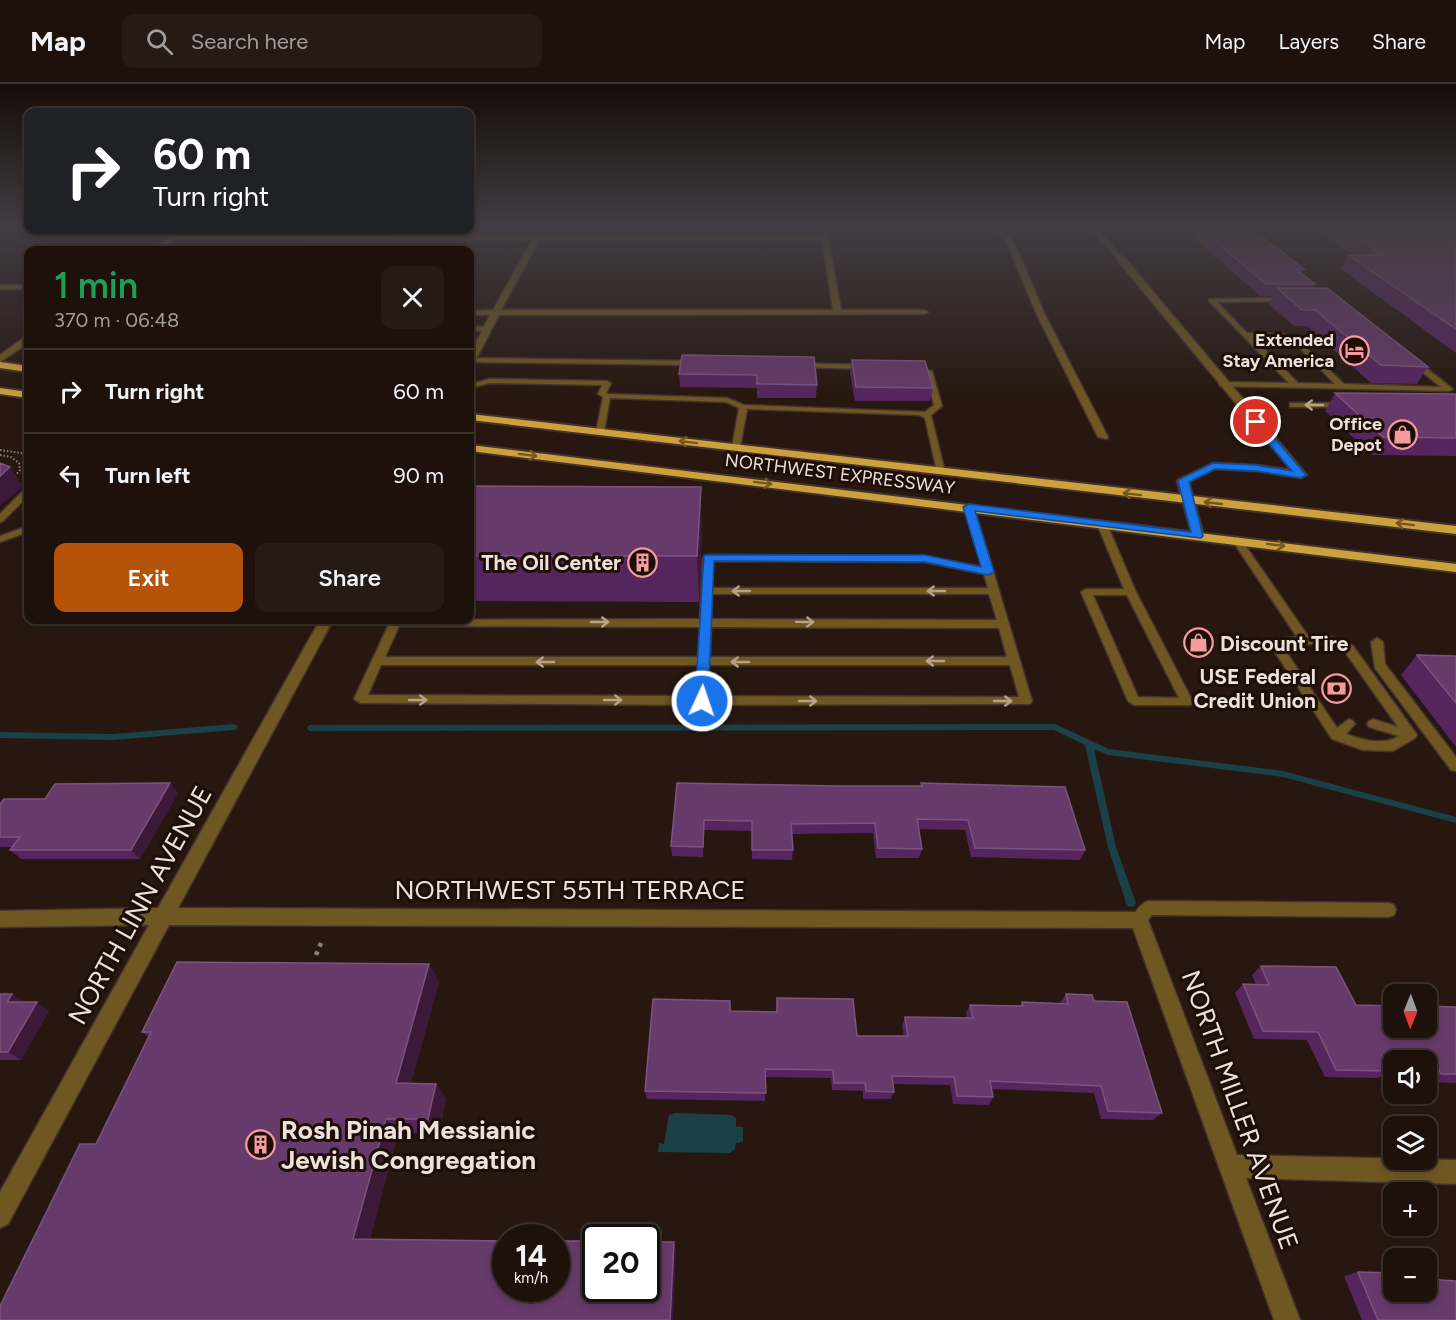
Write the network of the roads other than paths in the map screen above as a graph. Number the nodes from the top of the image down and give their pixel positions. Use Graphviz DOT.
graph roads {
  1 [pos="513,283"];
  2 [pos="832,283"];
  3 [pos="1027,283"];
  4 [pos="1142,283"];
  5 [pos="0,287"];
  6 [pos="24,287"];
  7 [pos="1292,300"];
  8 [pos="837,312"];
  9 [pos="924,312"];
  10 [pos="474,313"];
  11 [pos="497,313"];
  12 [pos="474,328"];
  13 [pos="488,328"];
  14 [pos="1246,335"];
  15 [pos="24,342"];
  16 [pos="1403,352"];
  17 [pos="474,354"];
  18 [pos="0,359"];
  19 [pos="474,361"];
  20 [pos="706,363"];
  21 [pos="788,364"];
  22 [pos="0,365"];
  23 [pos="876,367"];
  24 [pos="24,368"];
  25 [pos="898,368"];
  26 [pos="1223,384"];
  27 [pos="474,385"];
  28 [pos="1296,386"];
  29 [pos="1342,387"];
  30 [pos="0,392"];
  31 [pos="24,395"];
  32 [pos="607,396"];
  33 [pos="1293,405"];
  34 [pos="1351,405"];
  35 [pos="743,408"];
  36 [pos="926,415"];
  37 [pos="474,417"];
  38 [pos="511,422"];
  39 [pos="474,427"];
  40 [pos="600,432"];
  41 [pos="1103,437"];
  42 [pos="474,448"];
  43 [pos="736,448"];
  44 [pos="941,472"];
  45 [pos="24,496"];
  46 [pos="1190,500"];
  47 [pos="969,507"];
  48 [pos="0,519"];
  49 [pos="1102,524"];
  50 [pos="24,530"];
  51 [pos="1456,530"];
  52 [pos="1197,536"];
  53 [pos="0,538"];
  54 [pos="1237,540"];
  55 [pos="1456,568"];
  56 [pos="988,572"];
  57 [pos="707,591"];
  58 [pos="994,591"];
  59 [pos="1131,592"];
  60 [pos="474,621"];
  61 [pos="705,622"];
  62 [pos="324,624"];
  63 [pos="394,624"];
  64 [pos="1004,624"];
  65 [pos="1305,640"];
  66 [pos="1377,642"];
  67 [pos="377,661"];
  68 [pos="1014,661"];
  69 [pos="704,662"];
  70 [pos="702,701"];
  71 [pos="1349,724"];
  72 [pos="1373,724"];
  73 [pos="1411,735"];
  74 [pos="1336,736"];
  75 [pos="1456,766"];
  76 [pos="1389,910"];
  77 [pos="0,918"];
  78 [pos="164,919"];
  79 [pos="1139,920"];
  80 [pos="1232,1166"];
  81 [pos="1456,1173"];
  82 [pos="0,1216"];
  83 [pos="1287,1320"];
  1 -- 11 [label="street"];
  2 -- 8 [label="street"];
  3 -- 41 [label="street"];
  4 -- 26 [label="street"];
  5 -- 6 [label="street"];
  7 -- 14 [label="lane"];
  8 -- 9 [label="street"];
  8 -- 11 [label="street"];
  10 -- 11 [label="street"];
  11 -- 13 [label="street"];
  12 -- 13 [label="lane"];
  13 -- 17 [label="street"];
  14 -- 28 [label="lane"];
  14 -- 29 [label="lane"];
  15 -- 18 [label="street"];
  16 -- 29 [label="lane"];
  19 -- 20 [label="lane"];
  21 -- 23 [label="lane"];
  22 -- 24 [label="highway"];
  25 -- 36 [label="lane"];
  26 -- 28 [label="lane"];
  26 -- 46 [label="street"];
  27 -- 32 [label="lane"];
  28 -- 29 [label="lane"];
  30 -- 31 [label="highway"];
  32 -- 35 [label="lane"];
  32 -- 40 [label="lane"];
  34 -- 33 [label="lane, one-way"];
  35 -- 36 [label="lane"];
  35 -- 43 [label="lane"];
  36 -- 44 [label="lane"];
  37 -- 38 [label="highway, NORTHWEST EXPRESSWAY"];
  38 -- 39 [label="highway"];
  38 -- 40 [label="highway, NORTHWEST EXPRESSWAY"];
  43 -- 40 [label="highway, NORTHWEST EXPRESSWAY, one-way"];
  42 -- 47 [label="highway, NORTHWEST EXPRESSWAY, one-way"];
  43 -- 44 [label="highway, NORTHWEST EXPRESSWAY"];
  46 -- 44 [label="highway, NORTHWEST EXPRESSWAY, one-way"];
  45 -- 48 [label="lane"];
  51 -- 46 [label="highway, NORTHWEST EXPRESSWAY, one-way"];
  46 -- 52 [label="street"];
  47 -- 49 [label="highway, NORTHWEST EXPRESSWAY"];
  47 -- 56 [label="lane"];
  49 -- 52 [label="highway, NORTHWEST EXPRESSWAY"];
  49 -- 59 [label="lane"];
  50 -- 53 [label="lane"];
  52 -- 54 [label="highway, NORTHWEST EXPRESSWAY"];
  54 -- 55 [label="highway, NORTHWEST EXPRESSWAY, one-way"];
  54 -- 65 [label="lane"];
  56 -- 57 [label="lane"];
  56 -- 58 [label="lane"];
  58 -- 57 [label="lane, one-way"];
  57 -- 61 [label="lane"];
  58 -- 64 [label="lane"];
  59 -- 59 [label="lane"];
  60 -- 61 [label="lane, one-way"];
  61 -- 64 [label="lane, one-way"];
  61 -- 69 [label="lane"];
  62 -- 78 [label="street, NORTH LINN AVENUE"];
  63 -- 67 [label="lane"];
  64 -- 68 [label="lane"];
  65 -- 73 [label="lane"];
  65 -- 74 [label="lane"];
  66 -- 75 [label="lane"];
  69 -- 67 [label="lane, one-way"];
  67 -- 70 [label="lane, one-way"];
  68 -- 69 [label="lane, one-way"];
  70 -- 68 [label="lane, one-way"];
  69 -- 70 [label="lane"];
  71 -- 74 [label="lane"];
  72 -- 73 [label="lane"];
  73 -- 74 [label="lane"];
  76 -- 79 [label="lane"];
  77 -- 78 [label="street, NORTHWEST 55TH TERRACE"];
  78 -- 79 [label="street, NORTHWEST 55TH TERRACE"];
  78 -- 82 [label="street, NORTH LINN AVENUE"];
  79 -- 80 [label="street, NORTH MILLER AVENUE"];
  80 -- 81 [label="street"];
  80 -- 83 [label="street, NORTH MILLER AVENUE"];
}
